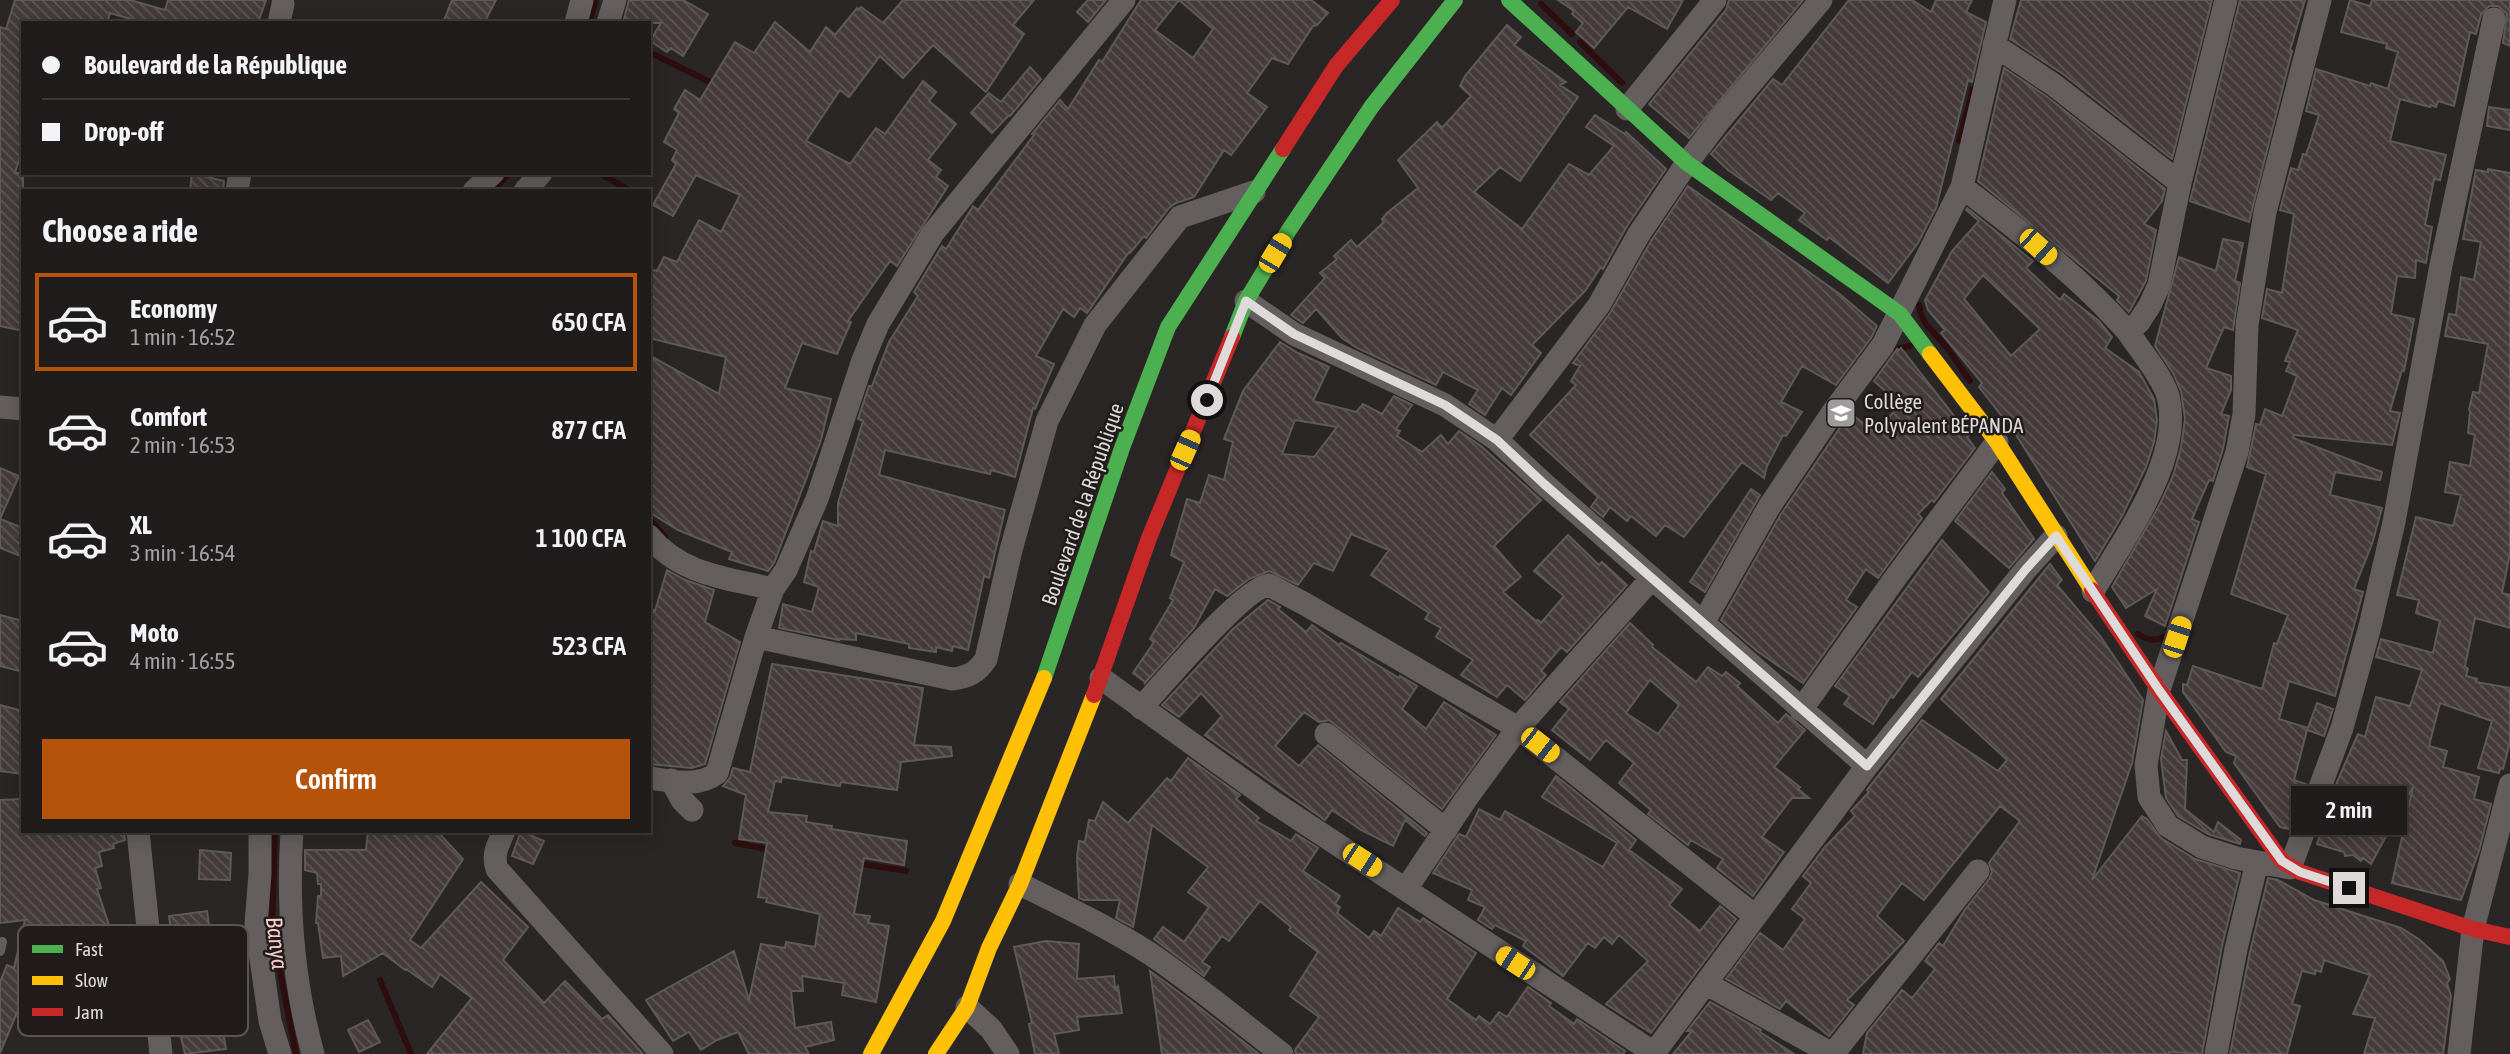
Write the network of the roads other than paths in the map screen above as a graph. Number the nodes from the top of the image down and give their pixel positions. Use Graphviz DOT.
graph roads {
  1 [pos="582,0"];
  2 [pos="615,0"];
  3 [pos="1124,0"];
  4 [pos="1392,0"];
  5 [pos="1455,0"];
  6 [pos="1509,0"];
  7 [pos="1715,0"];
  8 [pos="1821,0"];
  9 [pos="2005,0"];
  10 [pos="2320,0"];
  11 [pos="2218,3"];
  12 [pos="2494,19"];
  13 [pos="577,21"];
  14 [pos="609,21"];
  15 [pos="1994,45"];
  16 [pos="1627,109"];
  17 [pos="1687,163"];
  18 [pos="491,175"];
  19 [pos="539,175"];
  20 [pos="2180,183"];
  21 [pos="1962,187"];
  22 [pos="476,189"];
  23 [pos="527,189"];
  24 [pos="1254,192"];
  25 [pos="1246,301"];
  26 [pos="1900,314"];
  27 [pos="2129,332"];
  28 [pos="0,407"];
  29 [pos="21,409"];
  30 [pos="1497,440"];
  31 [pos="1997,442"];
  32 [pos="2056,536"];
  33 [pos="651,538"];
  34 [pos="1652,578"];
  35 [pos="773,589"];
  36 [pos="2093,591"];
  37 [pos="1703,623"];
  38 [pos="756,637"];
  39 [pos="1101,678"];
  40 [pos="2159,690"];
  41 [pos="1141,708"];
  42 [pos="1801,710"];
  43 [pos="1518,728"];
  44 [pos="1326,734"];
  45 [pos="1867,766"];
  46 [pos="660,779"];
  47 [pos="2510,785"];
  48 [pos="692,810"];
  49 [pos="1446,830"];
  50 [pos="138,833"];
  51 [pos="260,833"];
  52 [pos="292,833"];
  53 [pos="503,833"];
  54 [pos="2257,862"];
  55 [pos="2290,868"];
  56 [pos="1978,871"];
  57 [pos="1020,884"];
  58 [pos="1406,889"];
  59 [pos="1755,916"];
  60 [pos="148,925"];
  61 [pos="2473,929"];
  62 [pos="2510,937"];
  63 [pos="1707,985"];
  64 [pos="967,1007"];
  65 [pos="159,1036"];
  66 [pos="2462,1051"];
  67 [pos="161,1054"];
  68 [pos="280,1054"];
  69 [pos="313,1054"];
  70 [pos="662,1054"];
  71 [pos="871,1054"];
  72 [pos="936,1054"];
  73 [pos="1008,1054"];
  74 [pos="1282,1054"];
  75 [pos="1654,1054"];
  76 [pos="1832,1054"];
  77 [pos="2217,1054"];
  1 -- 13 [label="street"];
  2 -- 14 [label="street"];
  3 -- 35 [label="street"];
  4 -- 24 [label="main road, Boulevard de la République"];
  5 -- 25 [label="main road"];
  6 -- 16 [label="main road"];
  7 -- 16 [label="street"];
  8 -- 17 [label="street"];
  9 -- 15 [label="street"];
  10 -- 40 [label="street"];
  11 -- 20 [label="street"];
  12 -- 55 [label="street"];
  15 -- 20 [label="street"];
  15 -- 21 [label="street"];
  16 -- 17 [label="main road"];
  17 -- 26 [label="main road"];
  17 -- 30 [label="street"];
  18 -- 22 [label="street"];
  19 -- 23 [label="street"];
  20 -- 27 [label="street"];
  21 -- 26 [label="street"];
  21 -- 27 [label="street"];
  24 -- 38 [label="street"];
  24 -- 71 [label="main road, Boulevard de la République"];
  25 -- 30 [label="street"];
  25 -- 39 [label="main road"];
  26 -- 31 [label="main road"];
  26 -- 37 [label="street"];
  27 -- 36 [label="street"];
  28 -- 29 [label="street"];
  30 -- 34 [label="street"];
  31 -- 32 [label="main road"];
  31 -- 42 [label="street"];
  32 -- 36 [label="main road"];
  32 -- 45 [label="street"];
  33 -- 35 [label="street"];
  34 -- 37 [label="street"];
  34 -- 43 [label="street"];
  35 -- 38 [label="street"];
  36 -- 40 [label="main road"];
  37 -- 42 [label="street"];
  38 -- 46 [label="street"];
  39 -- 41 [label="street"];
  39 -- 57 [label="main road"];
  40 -- 54 [label="street"];
  40 -- 55 [label="main road"];
  41 -- 43 [label="street"];
  41 -- 58 [label="street"];
  42 -- 45 [label="street"];
  43 -- 49 [label="street"];
  43 -- 59 [label="street"];
  44 -- 49 [label="street"];
  45 -- 59 [label="street"];
  46 -- 48 [label="street"];
  47 -- 61 [label="street"];
  49 -- 58 [label="street"];
  50 -- 60 [label="street"];
  51 -- 68 [label="street"];
  52 -- 69 [label="street"];
  53 -- 70 [label="street"];
  54 -- 55 [label="street"];
  54 -- 77 [label="street"];
  55 -- 61 [label="main road"];
  56 -- 76 [label="street"];
  57 -- 64 [label="main road"];
  57 -- 74 [label="street"];
  58 -- 75 [label="street"];
  59 -- 63 [label="street"];
  61 -- 62 [label="main road"];
  61 -- 66 [label="street"];
  63 -- 75 [label="street"];
  63 -- 76 [label="street"];
  64 -- 72 [label="main road"];
  64 -- 73 [label="street"];
  65 -- 67 [label="street"];
}
